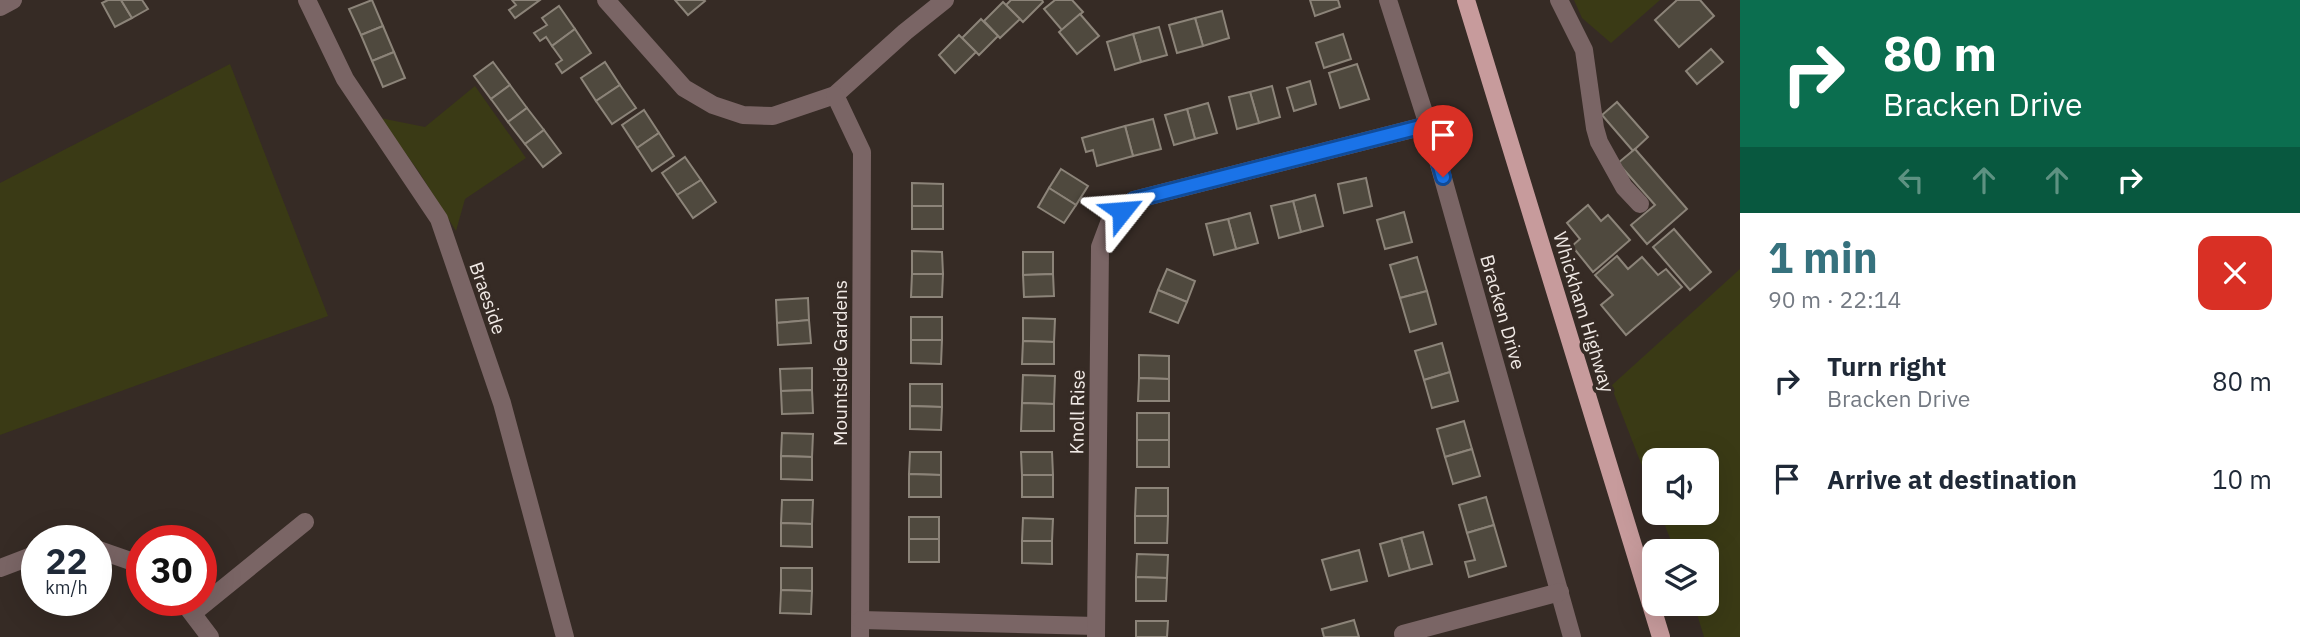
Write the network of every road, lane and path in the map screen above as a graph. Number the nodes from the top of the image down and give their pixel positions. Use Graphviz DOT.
graph roads {
  1 [pos="13,0"];
  2 [pos="307,0"];
  3 [pos="606,0"];
  4 [pos="946,0"];
  5 [pos="1388,0"];
  6 [pos="1466,0"];
  7 [pos="1559,0"];
  8 [pos="0,7"];
  9 [pos="835,95"];
  10 [pos="1428,125"];
  11 [pos="1640,204"];
  12 [pos="305,522"];
  13 [pos="21,560"];
  14 [pos="0,568"];
  15 [pos="217,586"];
  16 [pos="1560,592"];
  17 [pos="195,616"];
  18 [pos="861,629"];
  19 [pos="1096,631"];
  20 [pos="1403,634"];
  21 [pos="210,637"];
  22 [pos="565,637"];
  23 [pos="1572,637"];
  24 [pos="1661,637"];
  1 -- 8 [label="street"];
  2 -- 22 [label="street, Braeside"];
  3 -- 9 [label="street"];
  4 -- 9 [label="street"];
  5 -- 10 [label="street, Bracken Drive"];
  6 -- 24 [label="main road, Whickham Highway"];
  7 -- 11 [label="street"];
  9 -- 18 [label="street, Mountside Gardens"];
  10 -- 16 [label="street, Bracken Drive"];
  10 -- 19 [label="street, Knoll Rise"];
  12 -- 15 [label="street"];
  13 -- 14 [label="street"];
  16 -- 20 [label="street"];
  16 -- 23 [label="street, Bracken Drive"];
  17 -- 21 [label="street"];
  18 -- 19 [label="street"];
}
